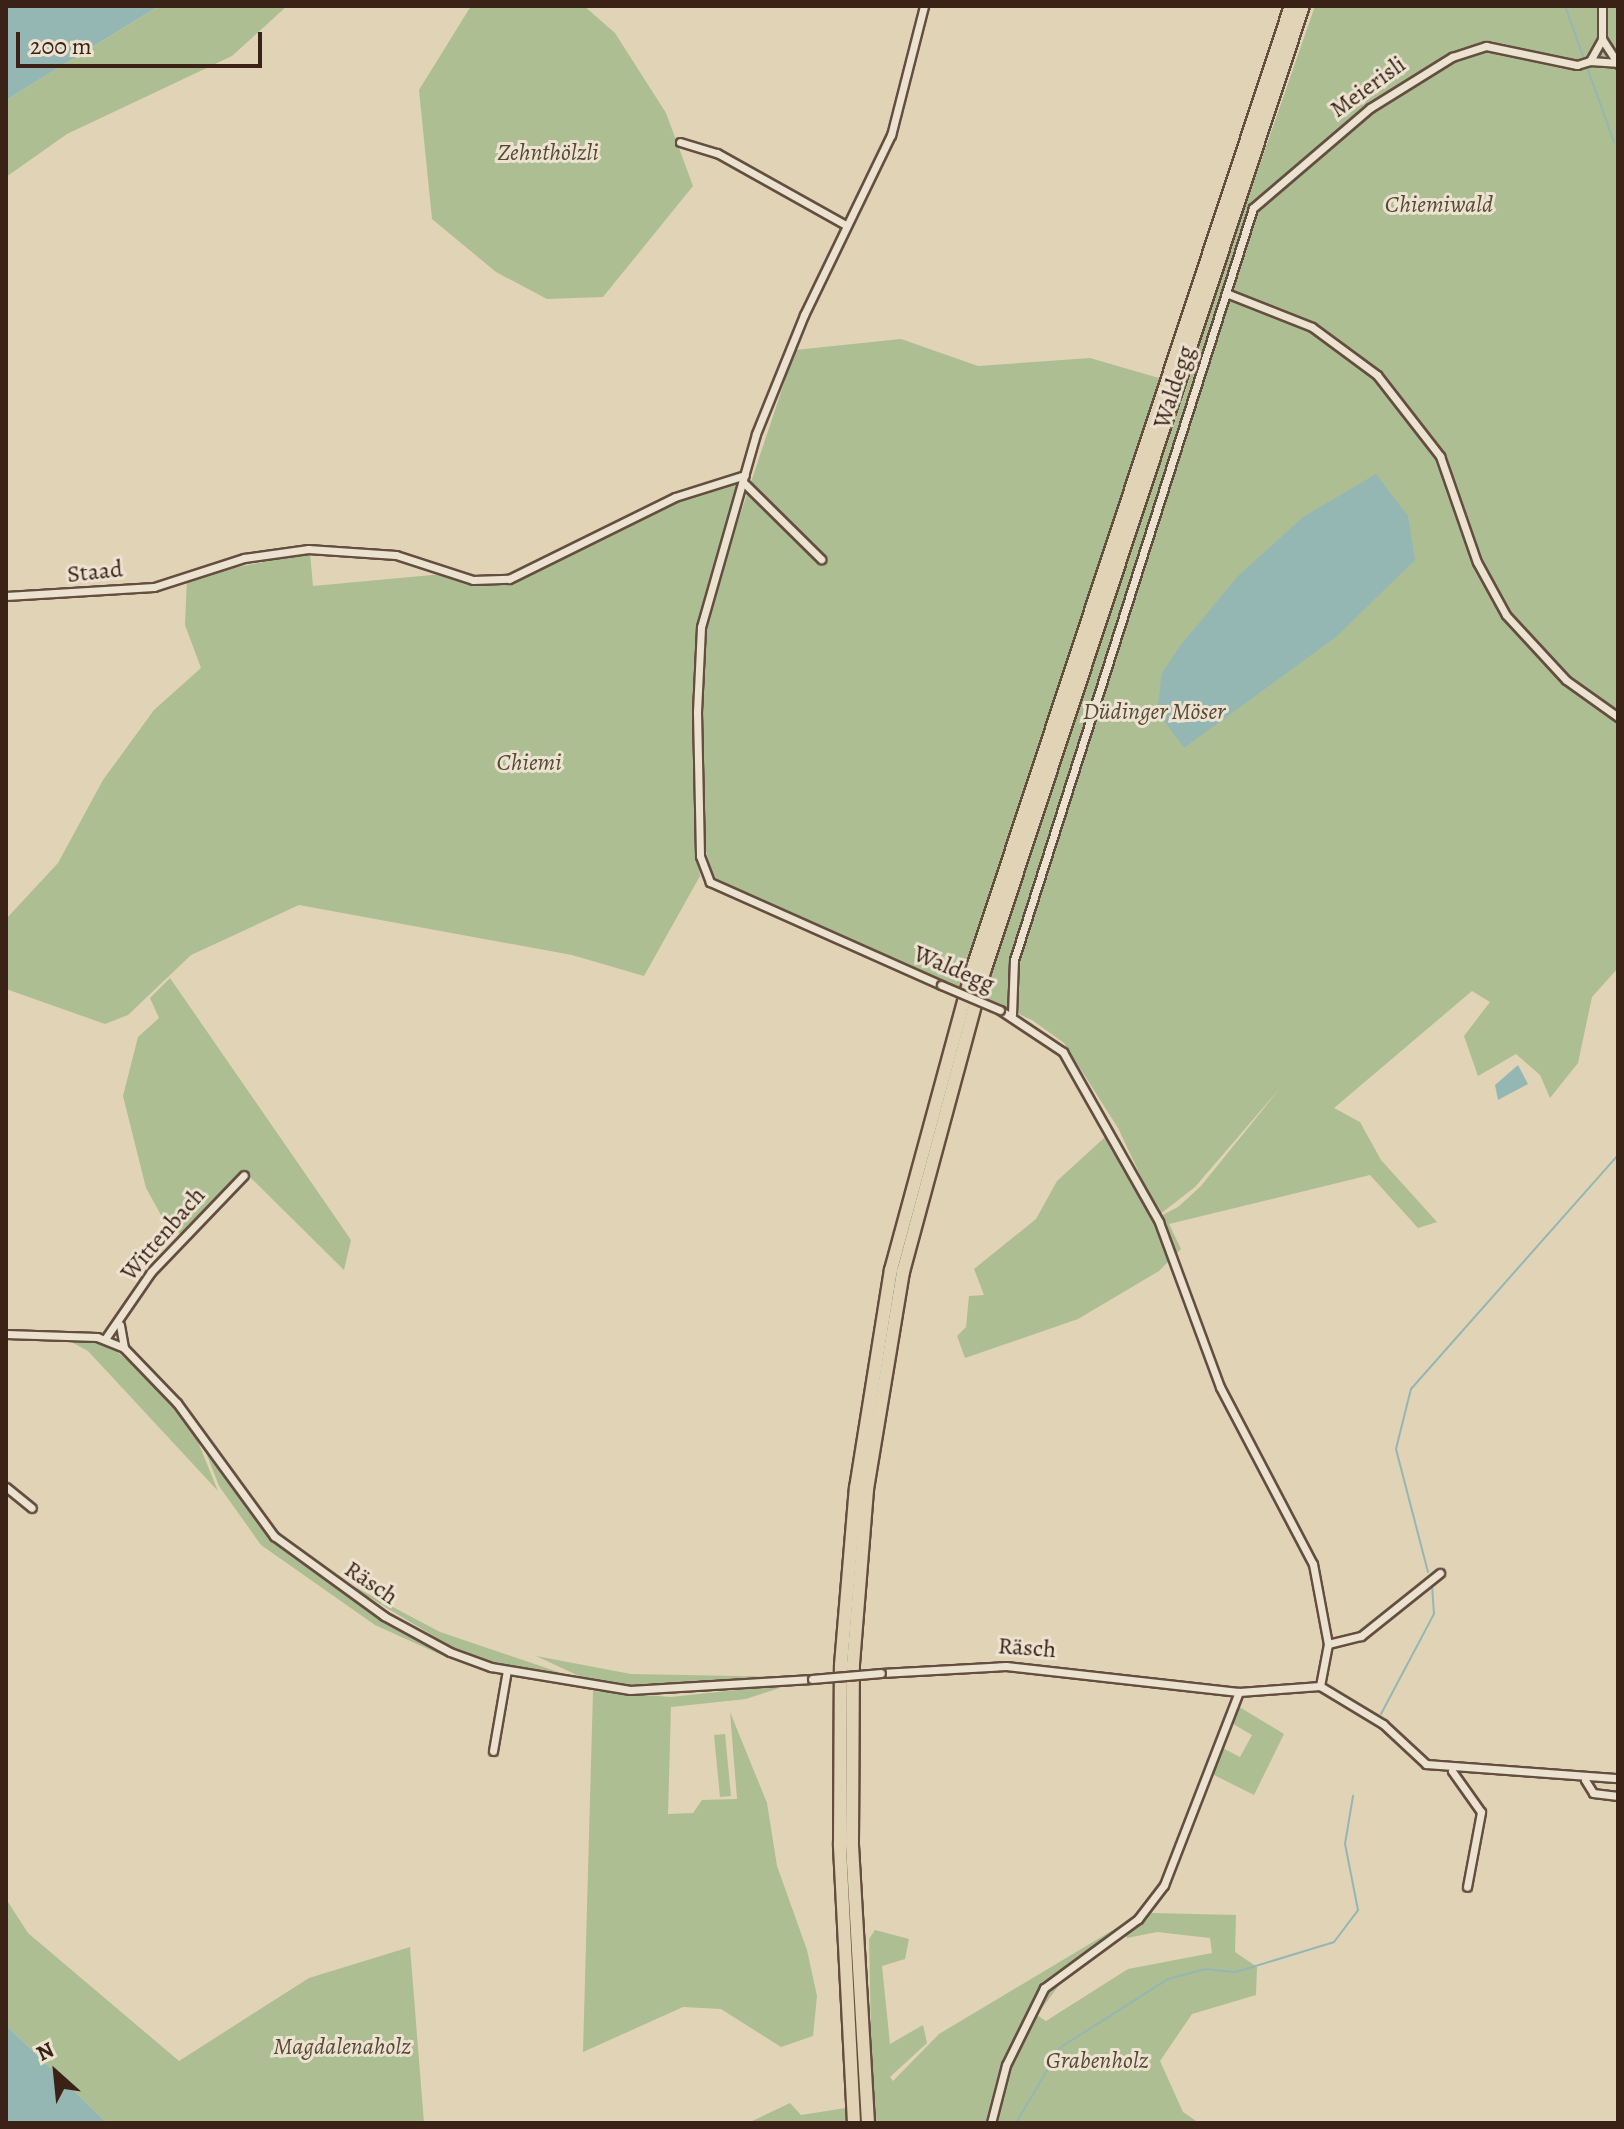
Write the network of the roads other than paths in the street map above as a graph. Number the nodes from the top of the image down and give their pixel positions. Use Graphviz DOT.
graph roads {
  1 [pos="924,6"];
  2 [pos="1291,6"];
  3 [pos="1303,6"];
  4 [pos="1602,6"];
  5 [pos="1602,39"];
  6 [pos="1590,61"];
  7 [pos="1617,64"];
  8 [pos="680,142"];
  9 [pos="846,225"];
  10 [pos="1226,293"];
  11 [pos="744,478"];
  12 [pos="821,559"];
  13 [pos="6,596"];
  14 [pos="1618,717"];
  15 [pos="1012,1014"];
  16 [pos="244,1175"];
  17 [pos="120,1325"];
  18 [pos="6,1334"];
  19 [pos="105,1339"];
  20 [pos="124,1348"];
  21 [pos="6,1487"];
  22 [pos="32,1508"];
  23 [pos="1440,1573"];
  24 [pos="1328,1644"];
  25 [pos="507,1670"];
  26 [pos="1320,1686"];
  27 [pos="1239,1692"];
  28 [pos="493,1751"];
  29 [pos="1452,1771"];
  30 [pos="1618,1778"];
  31 [pos="1585,1780"];
  32 [pos="1618,1796"];
  33 [pos="1467,1887"];
  34 [pos="860,2102"];
  35 [pos="854,2123"];
  36 [pos="868,2123"];
  37 [pos="991,2123"];
  1 -- 9 [label="street, Waldegg"];
  2 -- 34 [label="highway"];
  3 -- 34 [label="highway"];
  4 -- 5 [label="street"];
  5 -- 6 [label="street"];
  5 -- 7 [label="street"];
  6 -- 7 [label="street"];
  6 -- 10 [label="street, Meierisli"];
  8 -- 9 [label="street"];
  9 -- 11 [label="street, Waldegg"];
  10 -- 14 [label="street"];
  10 -- 15 [label="street, Waldegg"];
  11 -- 12 [label="street"];
  11 -- 13 [label="street, Staad"];
  11 -- 15 [label="street, Waldegg, bridge"];
  15 -- 24 [label="street"];
  16 -- 17 [label="street, Wittenbach"];
  17 -- 19 [label="street, Wittenbach"];
  17 -- 20 [label="street"];
  18 -- 19 [label="street"];
  19 -- 20 [label="street"];
  20 -- 25 [label="street, Räsch"];
  21 -- 22 [label="street"];
  23 -- 24 [label="street"];
  24 -- 26 [label="street"];
  25 -- 27 [label="street, Räsch, bridge"];
  25 -- 28 [label="street"];
  26 -- 27 [label="street, Räsch"];
  26 -- 29 [label="street"];
  27 -- 37 [label="street"];
  29 -- 31 [label="street"];
  29 -- 33 [label="street"];
  30 -- 31 [label="street"];
  31 -- 32 [label="street"];
  34 -- 35 [label="highway"];
  34 -- 36 [label="highway"];
}
